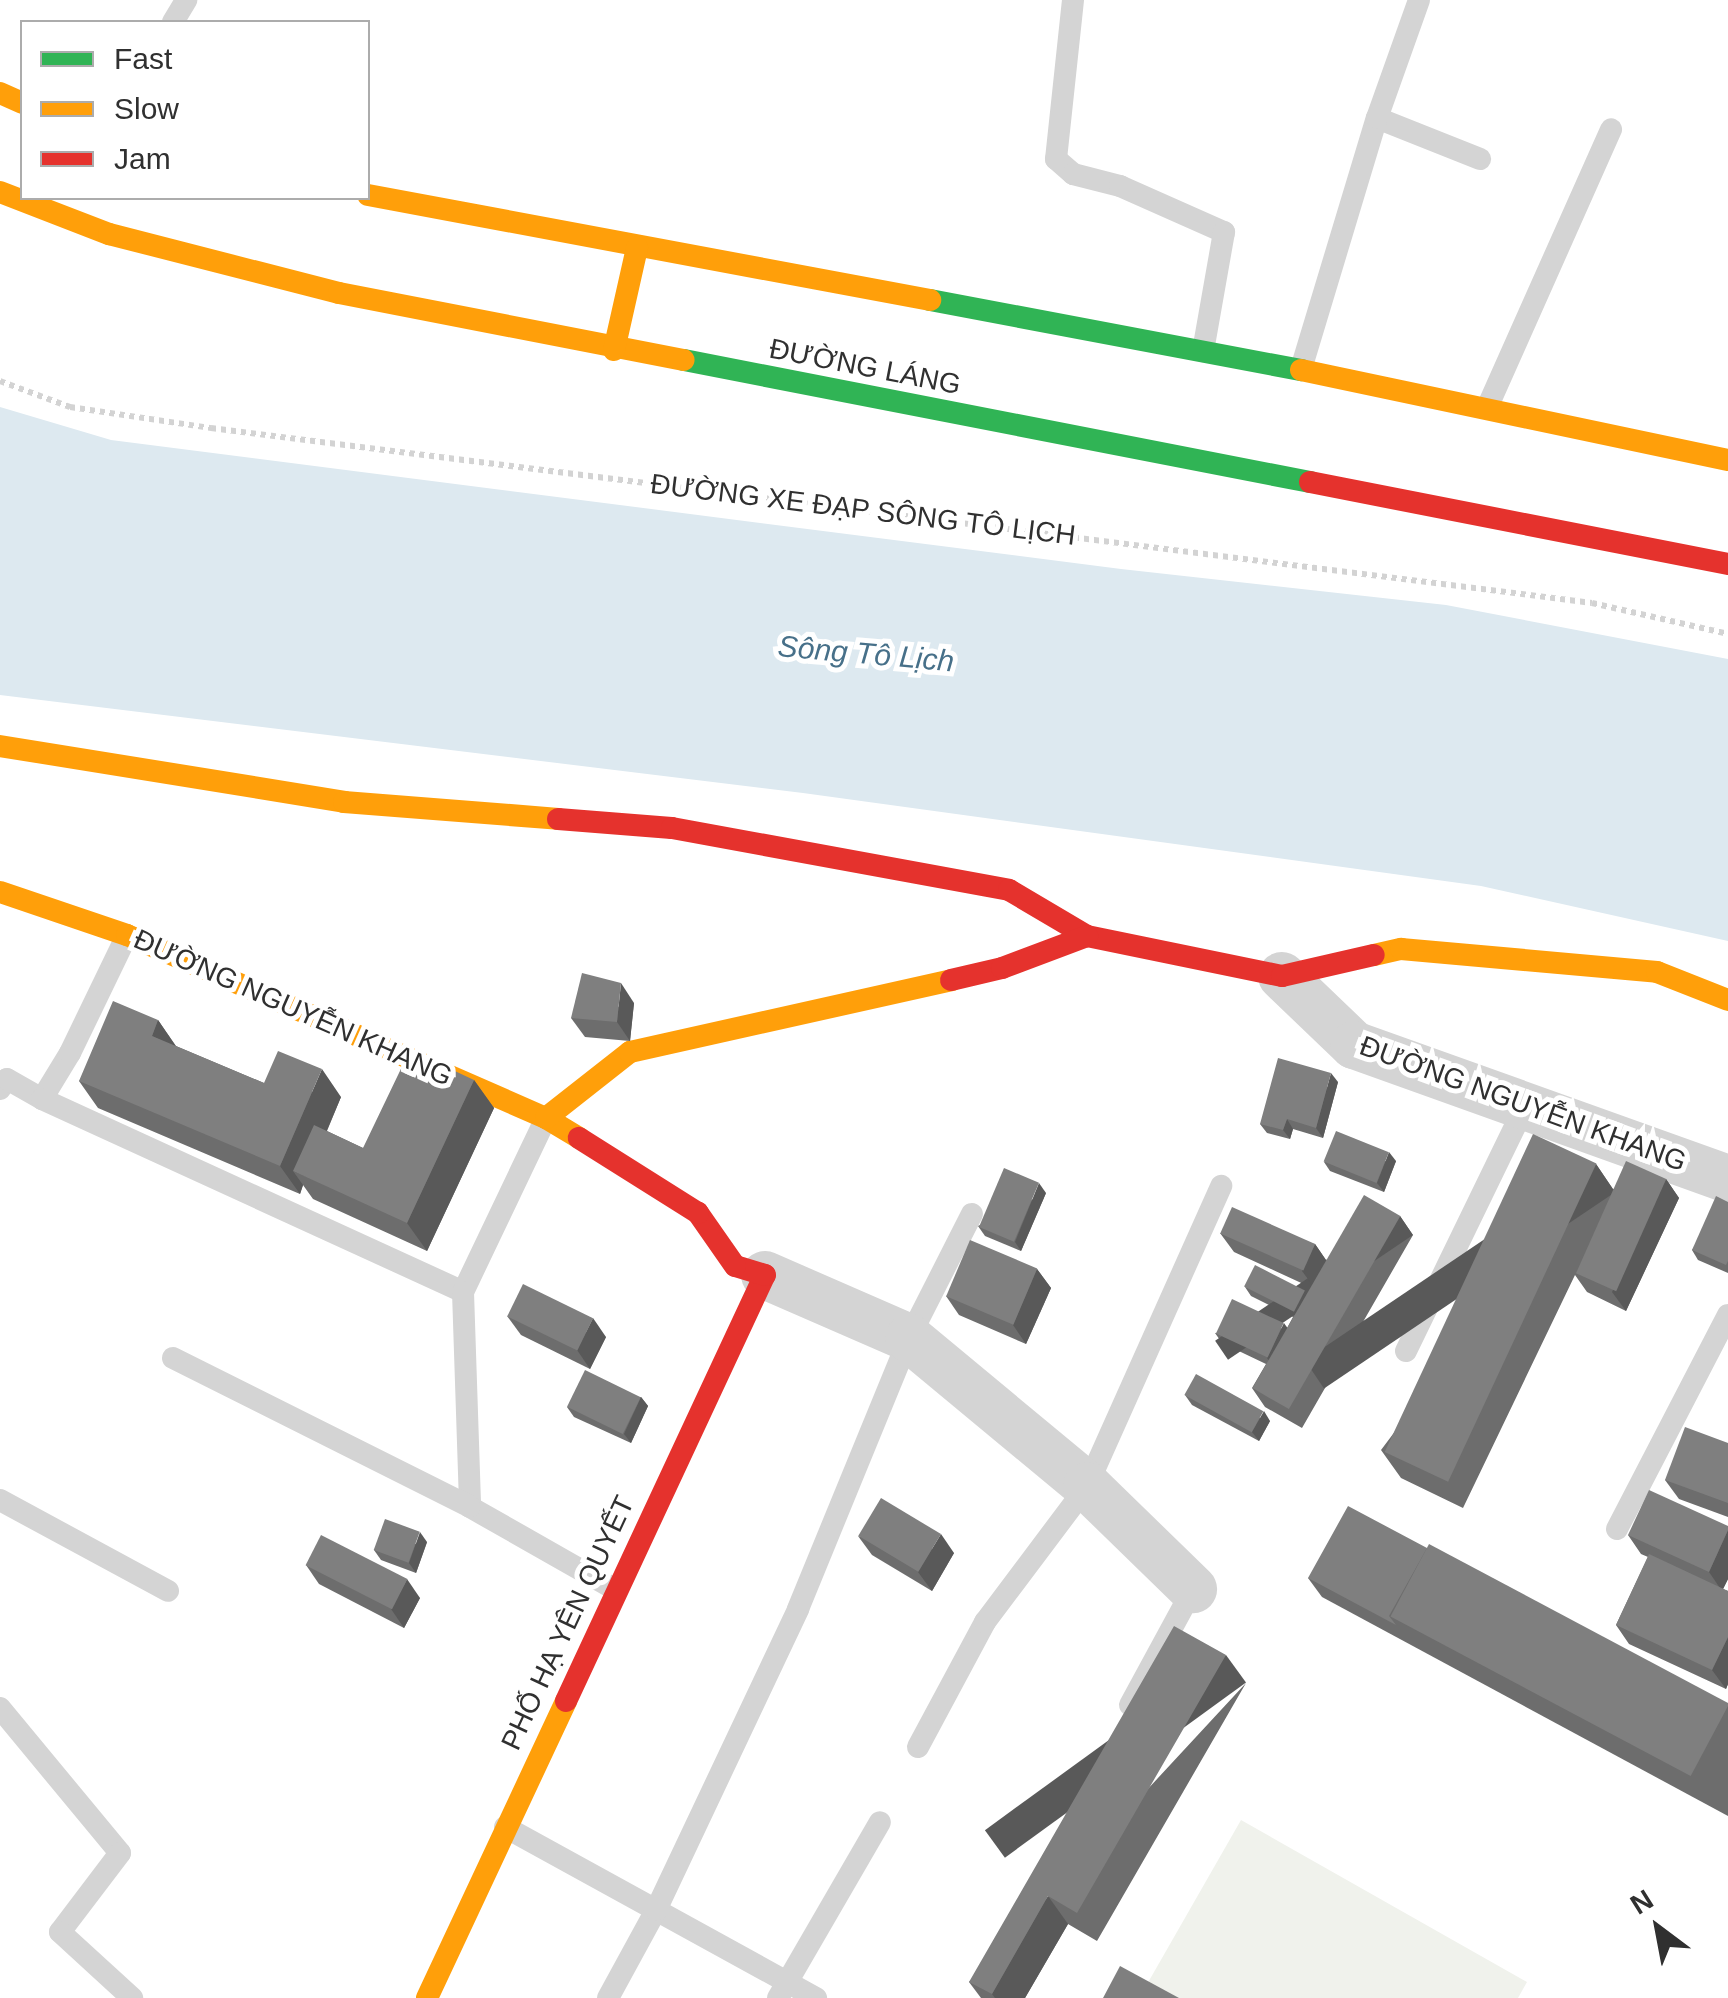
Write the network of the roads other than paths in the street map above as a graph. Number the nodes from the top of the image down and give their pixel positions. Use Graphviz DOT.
graph roads {
  1 [pos="1073,0"];
  2 [pos="1419,0"];
  3 [pos="1377,118"];
  4 [pos="1611,129"];
  5 [pos="1480,159"];
  6 [pos="370,195"];
  7 [pos="8,196"];
  8 [pos="0,224"];
  9 [pos="637,248"];
  10 [pos="614,350"];
  11 [pos="1203,351"];
  12 [pos="1300,369"];
  13 [pos="1485,411"];
  14 [pos="1728,460"];
  15 [pos="1728,564"];
  16 [pos="0,746"];
  17 [pos="0,892"];
  18 [pos="126,934"];
  19 [pos="1087,936"];
  20 [pos="1282,976"];
  21 [pos="1728,1000"];
  22 [pos="0,1089"];
  23 [pos="42,1099"];
  24 [pos="1525,1106"];
  25 [pos="546,1118"];
  26 [pos="1728,1179"];
  27 [pos="1221,1186"];
  28 [pos="972,1214"];
  29 [pos="765,1275"];
  30 [pos="463,1292"];
  31 [pos="1728,1315"];
  32 [pos="908,1338"];
  33 [pos="1406,1351"];
  34 [pos="174,1358"];
  35 [pos="1087,1486"];
  36 [pos="0,1500"];
  37 [pos="470,1507"];
  38 [pos="1617,1529"];
  39 [pos="616,1590"];
  40 [pos="168,1591"];
  41 [pos="1202,1594"];
  42 [pos="0,1708"];
  43 [pos="1119,1725"];
  44 [pos="918,1747"];
  45 [pos="880,1822"];
  46 [pos="505,1827"];
  47 [pos="656,1910"];
  48 [pos="783,1989"];
  49 [pos="132,1998"];
  50 [pos="427,1998"];
  51 [pos="608,1998"];
  52 [pos="816,1998"];
  1 -- 11 [label="lane"];
  2 -- 3 [label="lane"];
  3 -- 5 [label="lane"];
  3 -- 12 [label="lane"];
  4 -- 13 [label="lane"];
  6 -- 9 [label="main road"];
  7 -- 8 [label="main road"];
  7 -- 10 [label="main road, ĐƯỜNG LÁNG"];
  9 -- 10 [label="main road"];
  9 -- 11 [label="main road"];
  10 -- 15 [label="main road, ĐƯỜNG LÁNG"];
  11 -- 12 [label="main road"];
  12 -- 13 [label="main road"];
  13 -- 14 [label="main road"];
  16 -- 19 [label="main road"];
  17 -- 18 [label="main road, ĐƯỜNG NGUYỄN KHANG"];
  18 -- 23 [label="lane"];
  18 -- 25 [label="main road, ĐƯỜNG NGUYỄN KHANG"];
  19 -- 20 [label="main road"];
  19 -- 25 [label="main road"];
  20 -- 21 [label="main road"];
  20 -- 24 [label="street, ĐƯỜNG NGUYỄN KHANG"];
  22 -- 23 [label="lane"];
  23 -- 30 [label="lane"];
  24 -- 26 [label="street, ĐƯỜNG NGUYỄN KHANG"];
  24 -- 33 [label="lane"];
  25 -- 29 [label="main road, ĐƯỜNG NGUYỄN KHANG"];
  25 -- 30 [label="lane"];
  27 -- 35 [label="lane"];
  28 -- 32 [label="lane"];
  29 -- 32 [label="street"];
  29 -- 39 [label="main road, PHỐ HẠ YÊN QUYẾT"];
  30 -- 37 [label="lane"];
  31 -- 38 [label="lane"];
  32 -- 35 [label="street"];
  32 -- 47 [label="lane"];
  34 -- 37 [label="lane"];
  35 -- 41 [label="street"];
  35 -- 44 [label="lane"];
  36 -- 40 [label="lane"];
  37 -- 39 [label="lane"];
  39 -- 46 [label="main road, PHỐ HẠ YÊN QUYẾT"];
  41 -- 43 [label="lane"];
  42 -- 49 [label="lane"];
  45 -- 48 [label="lane"];
  46 -- 47 [label="lane"];
  46 -- 50 [label="main road, PHỐ HẠ YÊN QUYẾT"];
  47 -- 48 [label="lane"];
  47 -- 51 [label="lane"];
  48 -- 52 [label="lane"];
}
